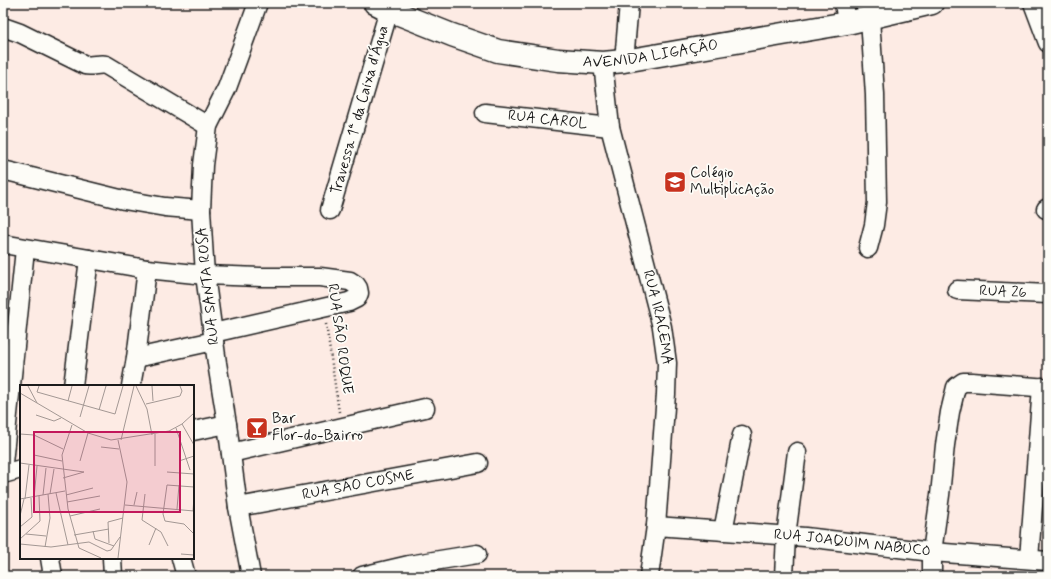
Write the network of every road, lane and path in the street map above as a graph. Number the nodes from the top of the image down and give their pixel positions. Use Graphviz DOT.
graph roads {
  1 [pos="258,3"];
  2 [pos="629,3"];
  3 [pos="932,3"];
  4 [pos="1033,3"];
  5 [pos="382,7"];
  6 [pos="845,13"];
  7 [pos="870,18"];
  8 [pos="3,27"];
  9 [pos="1048,43"];
  10 [pos="613,62"];
  11 [pos="485,112"];
  12 [pos="208,126"];
  13 [pos="610,128"];
  14 [pos="3,170"];
  15 [pos="201,210"];
  16 [pos="330,210"];
  17 [pos="3,244"];
  18 [pos="868,248"];
  19 [pos="25,249"];
  20 [pos="89,259"];
  21 [pos="147,269"];
  22 [pos="205,275"];
  23 [pos="957,290"];
  24 [pos="1048,294"];
  25 [pos="324,308"];
  26 [pos="213,337"];
  27 [pos="136,358"];
  28 [pos="73,385"];
  29 [pos="131,385"];
  30 [pos="1045,388"];
  31 [pos="424,408"];
  32 [pos="227,424"];
  33 [pos="342,428"];
  34 [pos="194,431"];
  35 [pos="742,435"];
  36 [pos="797,452"];
  37 [pos="231,453"];
  38 [pos="3,463"];
  39 [pos="478,463"];
  40 [pos="20,469"];
  41 [pos="3,474"];
  42 [pos="238,507"];
  43 [pos="656,526"];
  44 [pos="723,531"];
  45 [pos="786,536"];
  46 [pos="932,552"];
  47 [pos="477,554"];
  48 [pos="50,559"];
  49 [pos="112,559"];
  50 [pos="181,559"];
  51 [pos="1029,559"];
  52 [pos="1048,561"];
  53 [pos="52,576"];
  54 [pos="113,576"];
  55 [pos="186,576"];
  56 [pos="251,576"];
  57 [pos="362,576"];
  58 [pos="649,576"];
  59 [pos="784,576"];
  60 [pos="932,576"];
  1 -- 12 [label="street, RUA SANTA ROSA"];
  2 -- 10 [label="street, RUA IRACEMA"];
  3 -- 7 [label="main road, AVENIDA LIGAÇÃO"];
  4 -- 9 [label="street"];
  5 -- 10 [label="main road, AVENIDA LIGAÇÃO"];
  5 -- 16 [label="street, Travessa 1ª da Caixa d'Água"];
  6 -- 7 [label="main road, AVENIDA LIGAÇÃO"];
  6 -- 10 [label="main road, AVENIDA LIGAÇÃO"];
  7 -- 18 [label="street"];
  8 -- 12 [label="street"];
  10 -- 13 [label="street, RUA IRACEMA"];
  11 -- 13 [label="street, RUA CAROL"];
  12 -- 15 [label="street, RUA SANTA ROSA"];
  13 -- 43 [label="street, RUA IRACEMA"];
  14 -- 15 [label="street"];
  15 -- 22 [label="street, RUA SANTA ROSA"];
  17 -- 19 [label="street"];
  19 -- 20 [label="street"];
  19 -- 38 [label="street"];
  20 -- 21 [label="street"];
  20 -- 28 [label="street"];
  21 -- 22 [label="street"];
  21 -- 27 [label="street"];
  22 -- 25 [label="street"];
  22 -- 26 [label="street, RUA SANTA ROSA"];
  23 -- 24 [label="street, RUA 26"];
  25 -- 26 [label="street"];
  25 -- 33 [label="path, RUA SÃO ROQUE"];
  26 -- 27 [label="street"];
  26 -- 32 [label="street, RUA SANTA ROSA"];
  27 -- 29 [label="street"];
  30 -- 46 [label="street"];
  30 -- 51 [label="street"];
  31 -- 33 [label="street"];
  32 -- 34 [label="street"];
  32 -- 37 [label="street, RUA SANTA ROSA"];
  33 -- 37 [label="street"];
  35 -- 44 [label="street"];
  36 -- 45 [label="street"];
  37 -- 42 [label="street, RUA SANTA ROSA"];
  39 -- 42 [label="street, RUA SÃO COSME"];
  40 -- 41 [label="street"];
  42 -- 56 [label="street, RUA SANTA ROSA"];
  43 -- 44 [label="street, RUA JOAQUIM NABUCO"];
  43 -- 58 [label="street, RUA IRACEMA"];
  44 -- 45 [label="street, RUA JOAQUIM NABUCO"];
  45 -- 46 [label="street, RUA JOAQUIM NABUCO"];
  45 -- 59 [label="street"];
  46 -- 51 [label="street, RUA JOAQUIM NABUCO"];
  46 -- 60 [label="street"];
  47 -- 57 [label="street"];
  48 -- 53 [label="street"];
  49 -- 54 [label="street"];
  50 -- 55 [label="street"];
  51 -- 52 [label="street, RUA JOAQUIM NABUCO"];
}
